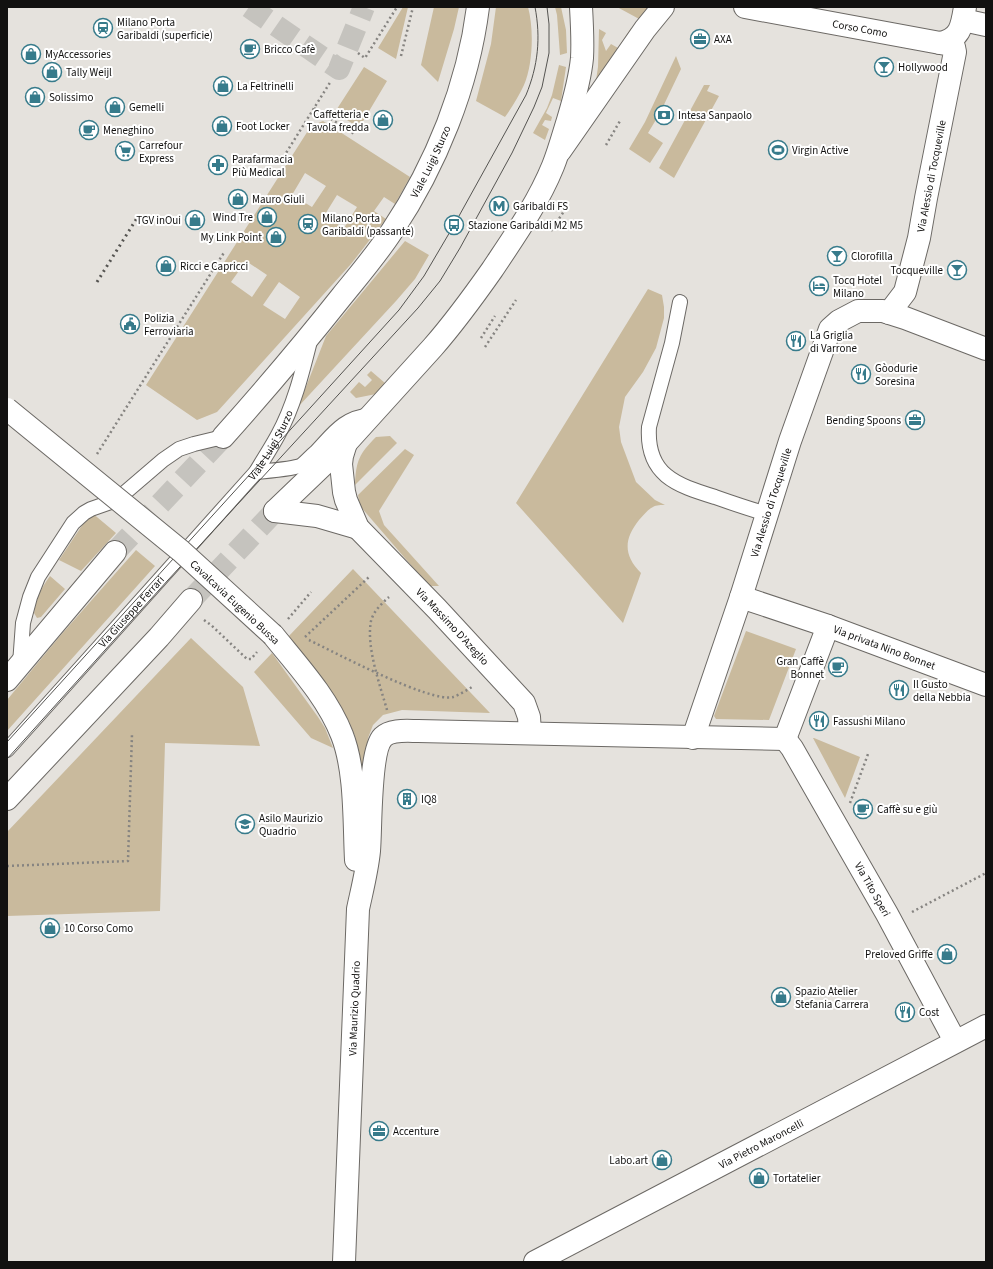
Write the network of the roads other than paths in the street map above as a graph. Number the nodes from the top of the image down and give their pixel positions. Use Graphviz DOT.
graph roads {
  1 [pos="478,7"];
  2 [pos="580,7"];
  3 [pos="664,7"];
  4 [pos="745,7"];
  5 [pos="964,13"];
  6 [pos="986,25"];
  7 [pos="940,43"];
  8 [pos="557,155"];
  9 [pos="680,302"];
  10 [pos="889,313"];
  11 [pos="312,334"];
  12 [pos="986,349"];
  13 [pos="7,409"];
  14 [pos="371,415"];
  15 [pos="223,437"];
  16 [pos="346,443"];
  17 [pos="256,472"];
  18 [pos="767,514"];
  19 [pos="358,528"];
  20 [pos="115,552"];
  21 [pos="741,597"];
  22 [pos="191,600"];
  23 [pos="828,626"];
  24 [pos="13,672"];
  25 [pos="986,685"];
  26 [pos="530,733"];
  27 [pos="693,738"];
  28 [pos="785,739"];
  29 [pos="7,750"];
  30 [pos="7,799"];
  31 [pos="358,909"];
  32 [pos="986,1026"];
  33 [pos="955,1041"];
  34 [pos="344,1262"];
  35 [pos="535,1262"];
  1 -- 11 [label="street, Viale Luigi Sturzo"];
  2 -- 8 [label="street"];
  3 -- 8 [label="street"];
  4 -- 7 [label="street, Corso Como"];
  5 -- 6 [label="street"];
  5 -- 7 [label="street"];
  7 -- 10 [label="street, Via Alessio di Tocqueville"];
  8 -- 14 [label="street"];
  9 -- 18 [label="lane"];
  10 -- 12 [label="street, Via Alessio di Tocqueville"];
  10 -- 18 [label="street, Via Alessio di Tocqueville"];
  11 -- 15 [label="street, Viale Luigi Sturzo"];
  11 -- 17 [label="lane, Viale Luigi Sturzo"];
  13 -- 31 [label="street, Cavalcavia Eugenio Bussa, bridge"];
  14 -- 16 [label="street"];
  14 -- 17 [label="lane, Viale Luigi Sturzo"];
  15 -- 24 [label="lane"];
  16 -- 19 [label="street, Via Massimo D'Azeglio"];
  16 -- 19 [label="street, Via Massimo D'Azeglio"];
  17 -- 29 [label="lane, Via Giuseppe Ferrari"];
  18 -- 21 [label="street, Via Alessio di Tocqueville"];
  19 -- 26 [label="street, Via Massimo D'Azeglio"];
  20 -- 24 [label="street"];
  21 -- 23 [label="street, Via privata Nino Bonnet"];
  21 -- 27 [label="street, Via Alessio di Tocqueville"];
  22 -- 30 [label="street"];
  23 -- 25 [label="street, Via privata Nino Bonnet"];
  23 -- 28 [label="street, Via privata Nino Bonnet"];
  26 -- 27 [label="street"];
  26 -- 31 [label="street, Via Maurizio Quadrio"];
  27 -- 28 [label="street"];
  28 -- 33 [label="street, Via Tito Speri"];
  31 -- 34 [label="street, Via Maurizio Quadrio"];
  32 -- 33 [label="street, Via Pietro Maroncelli"];
  33 -- 35 [label="street, Via Pietro Maroncelli"];
}
